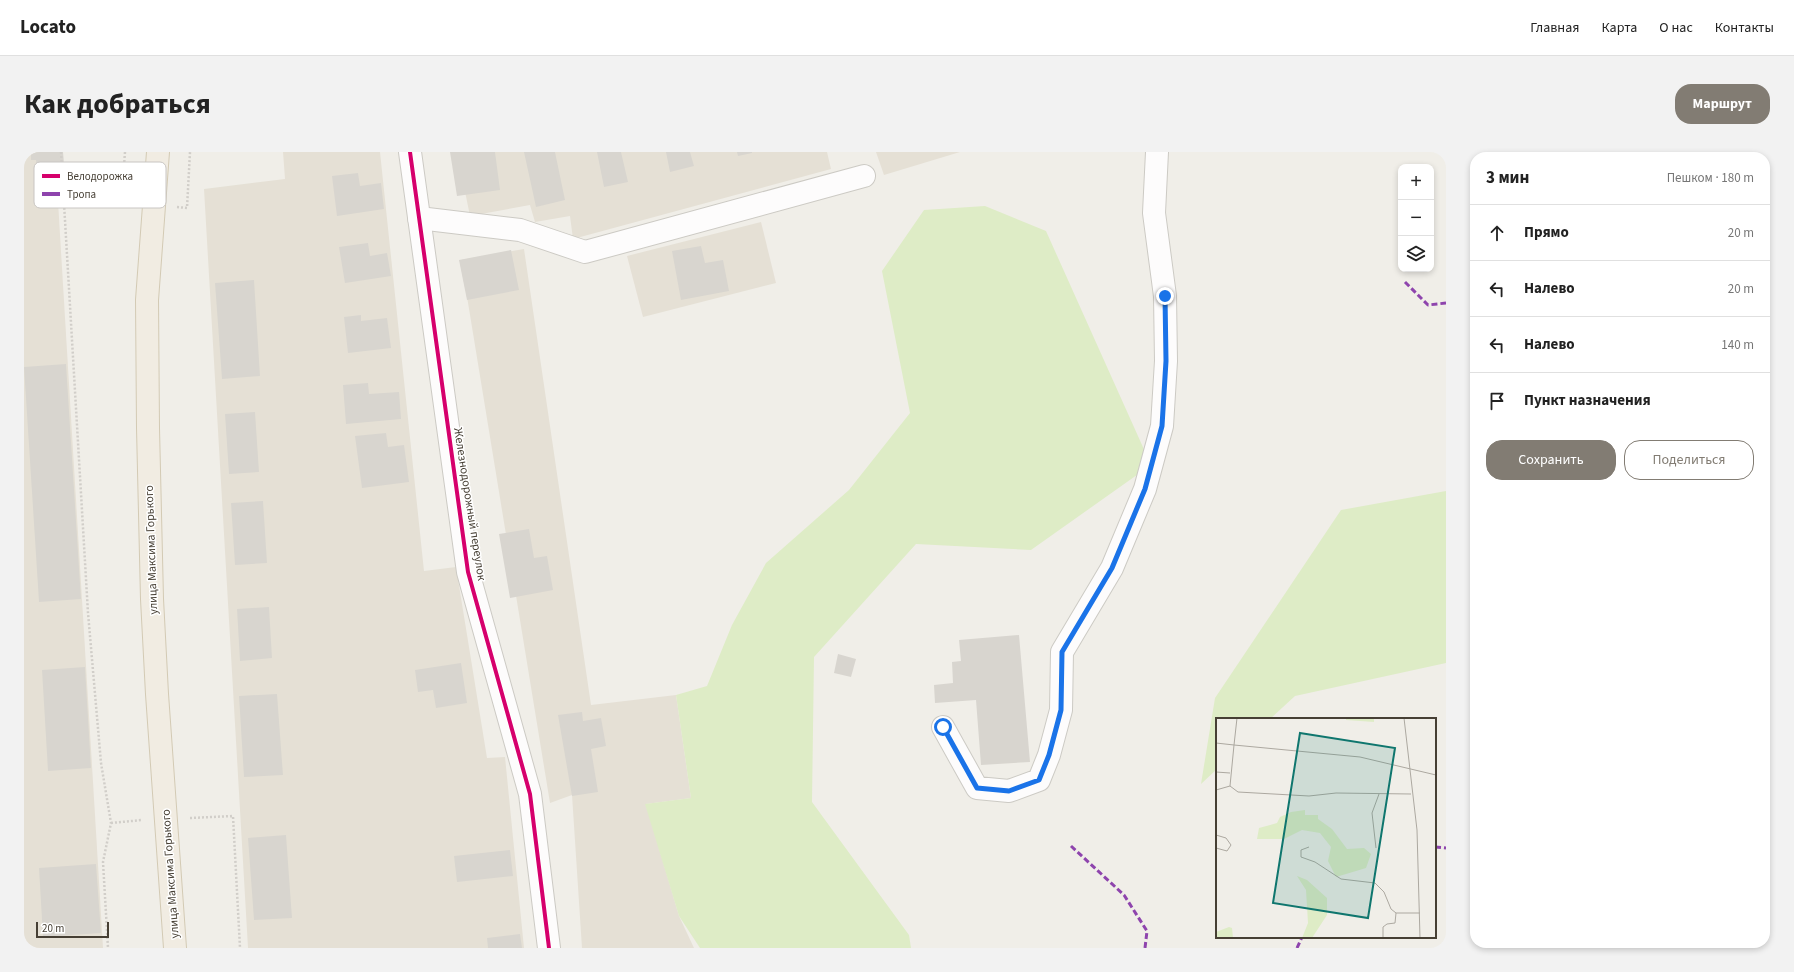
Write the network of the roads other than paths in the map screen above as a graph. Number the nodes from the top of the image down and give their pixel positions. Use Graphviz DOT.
graph roads {
  1 [pos="158,152"];
  2 [pos="410,152"];
  3 [pos="1157,152"];
  4 [pos="157,162"];
  5 [pos="864,176"];
  6 [pos="154,208"];
  7 [pos="419,218"];
  8 [pos="943,727"];
  9 [pos="175,948"];
  10 [pos="549,948"];
  1 -- 4 [label="main road, улица Максима Горького"];
  2 -- 7 [label="street, Железнодорожный переулок"];
  3 -- 8 [label="street"];
  5 -- 7 [label="street"];
  6 -- 9 [label="main road, улица Максима Горького"];
  7 -- 10 [label="street, Железнодорожный переулок"];
}
